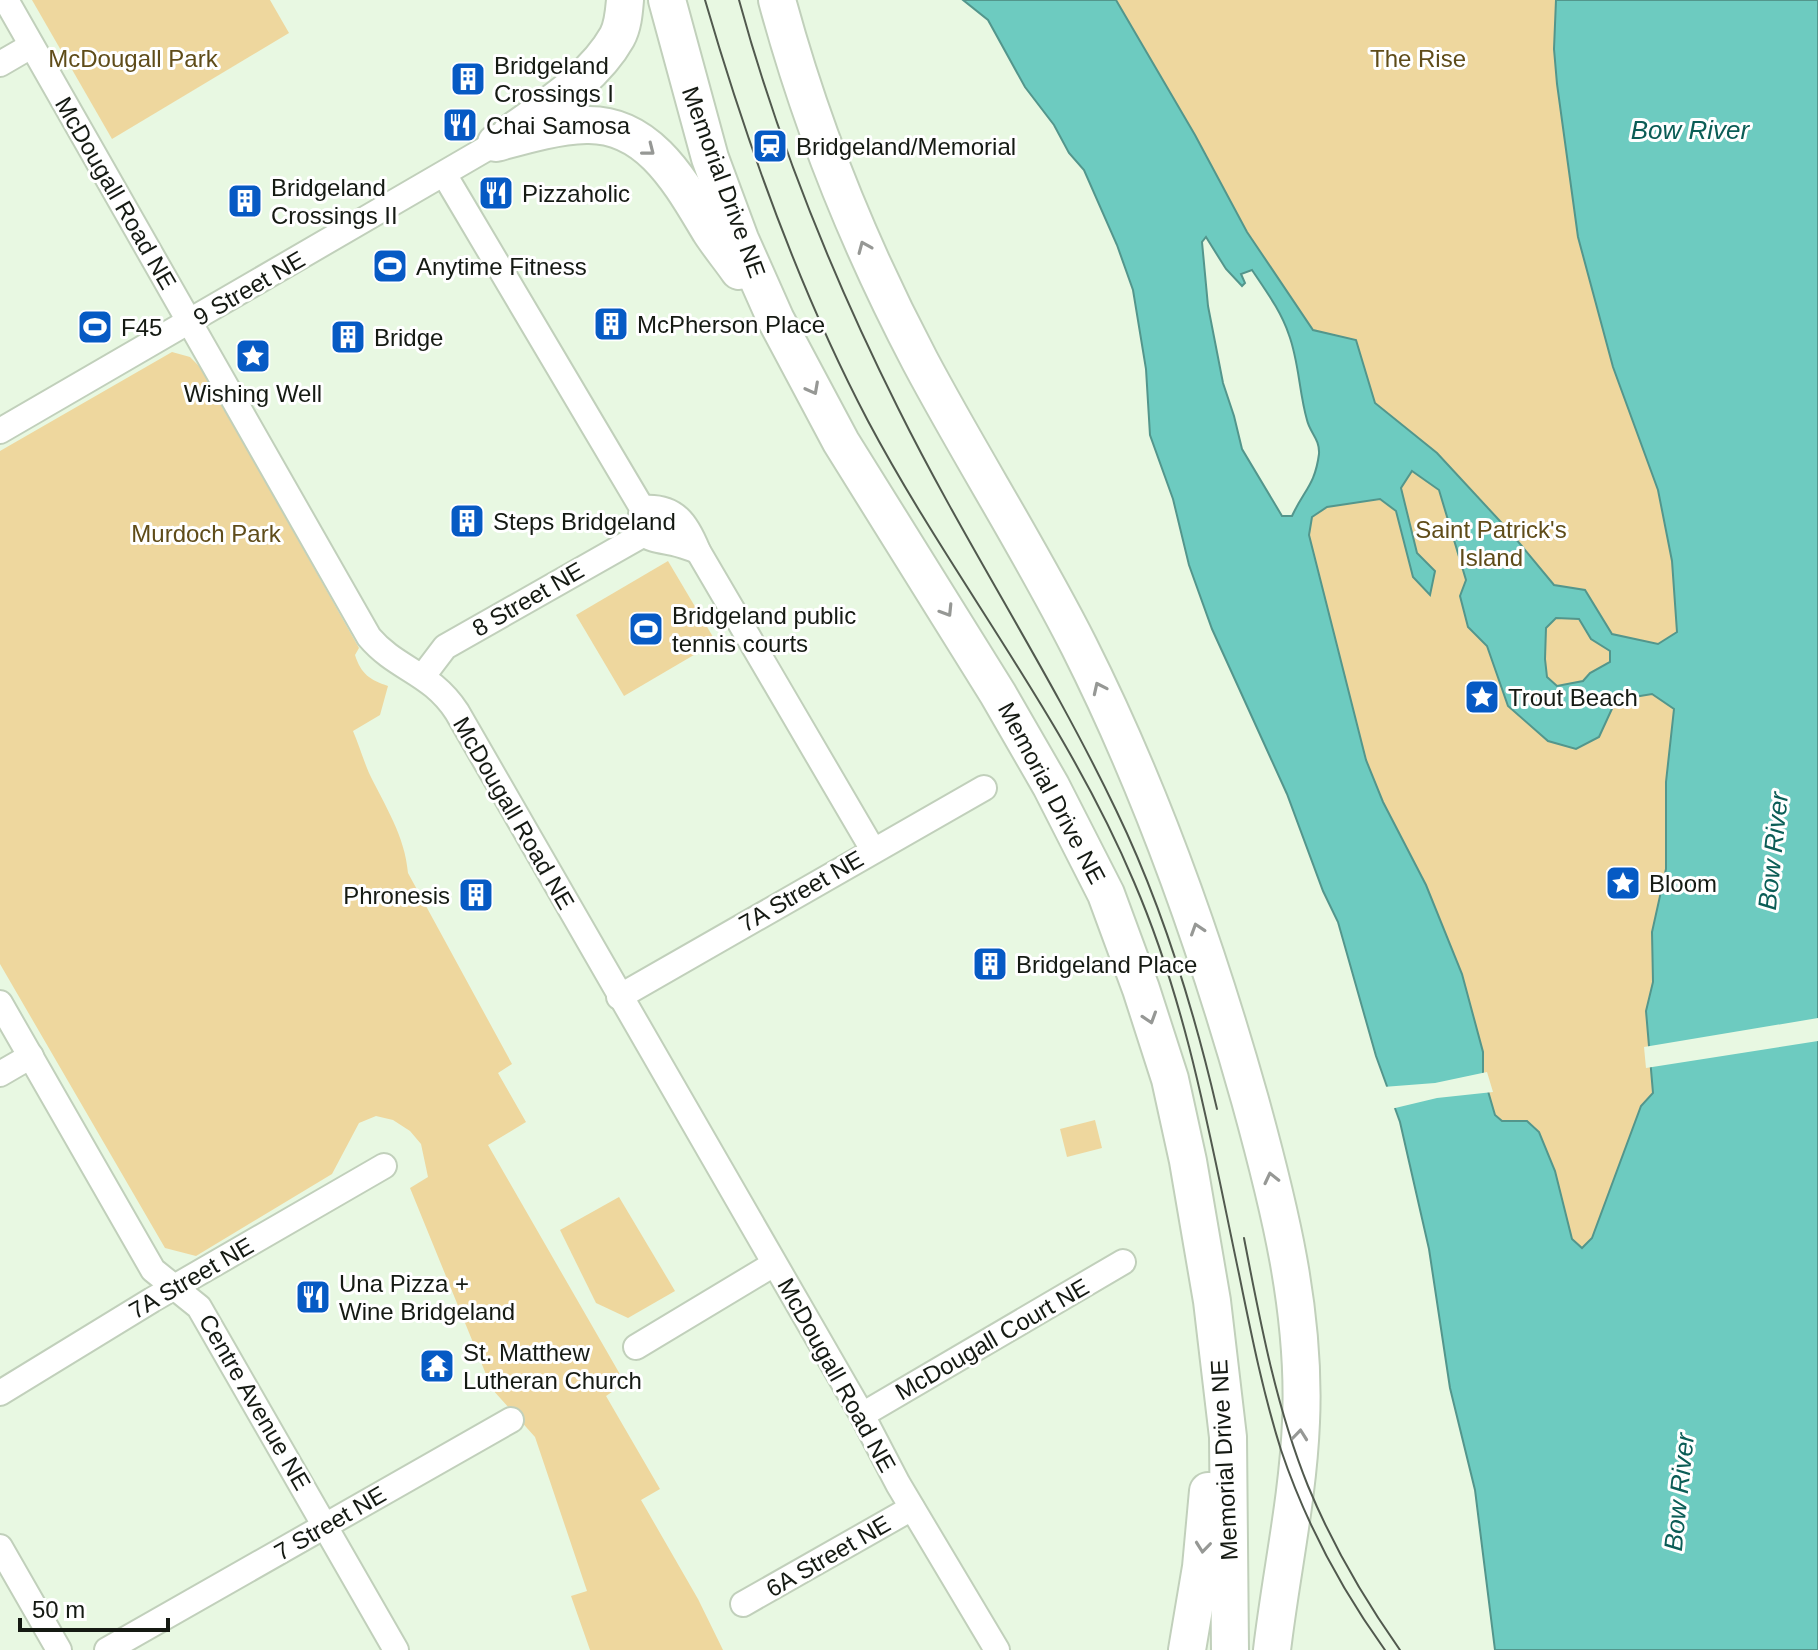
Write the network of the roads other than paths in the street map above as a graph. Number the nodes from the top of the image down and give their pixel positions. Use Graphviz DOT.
graph roads {
  1 [pos="6,0"];
  2 [pos="625,0"];
  3 [pos="667,0"];
  4 [pos="777,0"];
  5 [pos="31,46"];
  6 [pos="0,64"];
  7 [pos="496,143"];
  8 [pos="444,174"];
  9 [pos="776,320"];
  10 [pos="191,322"];
  11 [pos="0,431"];
  12 [pos="642,508"];
  13 [pos="644,534"];
  14 [pos="698,551"];
  15 [pos="423,676"];
  16 [pos="984,788"];
  17 [pos="873,850"];
  18 [pos="619,997"];
  19 [pos="0,1003"];
  20 [pos="31,1056"];
  21 [pos="0,1074"];
  22 [pos="384,1166"];
  23 [pos="1123,1262"];
  24 [pos="774,1264"];
  25 [pos="175,1287"];
  26 [pos="1212,1301"];
  27 [pos="636,1347"];
  28 [pos="0,1393"];
  29 [pos="862,1415"];
  30 [pos="511,1420"];
  31 [pos="912,1508"];
  32 [pos="326,1525"];
  33 [pos="0,1547"];
  34 [pos="743,1604"];
  35 [pos="59,1650"];
  36 [pos="107,1650"];
  37 [pos="396,1650"];
  38 [pos="997,1650"];
  39 [pos="1187,1650"];
  40 [pos="1230,1650"];
  41 [pos="1272,1650"];
  1 -- 5 [label="street, McDougall Road NE"];
  2 -- 7 [label="highway"];
  3 -- 9 [label="highway, Memorial Drive NE"];
  41 -- 4 [label="highway, one-way"];
  5 -- 6 [label="street"];
  5 -- 10 [label="street, McDougall Road NE"];
  7 -- 8 [label="street, 9 Street NE"];
  7 -- 9 [label="highway, one-way"];
  8 -- 10 [label="street, 9 Street NE"];
  8 -- 12 [label="street"];
  9 -- 26 [label="highway, Memorial Drive NE, one-way"];
  10 -- 11 [label="street, 9 Street NE"];
  10 -- 15 [label="street, McDougall Road NE"];
  12 -- 13 [label="street"];
  12 -- 14 [label="street"];
  13 -- 14 [label="street"];
  13 -- 15 [label="street, 8 Street NE"];
  14 -- 17 [label="street"];
  15 -- 18 [label="street, McDougall Road NE"];
  16 -- 17 [label="street, 7A Street NE"];
  17 -- 18 [label="street, 7A Street NE"];
  18 -- 24 [label="street, McDougall Road NE"];
  19 -- 20 [label="street, Centre Avenue NE"];
  20 -- 21 [label="street"];
  20 -- 25 [label="street, Centre Avenue NE"];
  22 -- 25 [label="street, 7A Street NE"];
  23 -- 29 [label="street, McDougall Court NE"];
  24 -- 27 [label="street"];
  24 -- 29 [label="street, McDougall Road NE"];
  25 -- 28 [label="street, 7A Street NE"];
  25 -- 32 [label="street, Centre Avenue NE"];
  26 -- 39 [label="highway, one-way"];
  26 -- 40 [label="highway, Memorial Drive NE"];
  29 -- 31 [label="street, McDougall Road NE"];
  30 -- 32 [label="street, 7 Street NE"];
  31 -- 34 [label="street, 6A Street NE"];
  31 -- 38 [label="street, McDougall Road NE"];
  32 -- 36 [label="street, 7 Street NE"];
  32 -- 37 [label="street, Centre Avenue NE"];
  33 -- 35 [label="street"];
}
